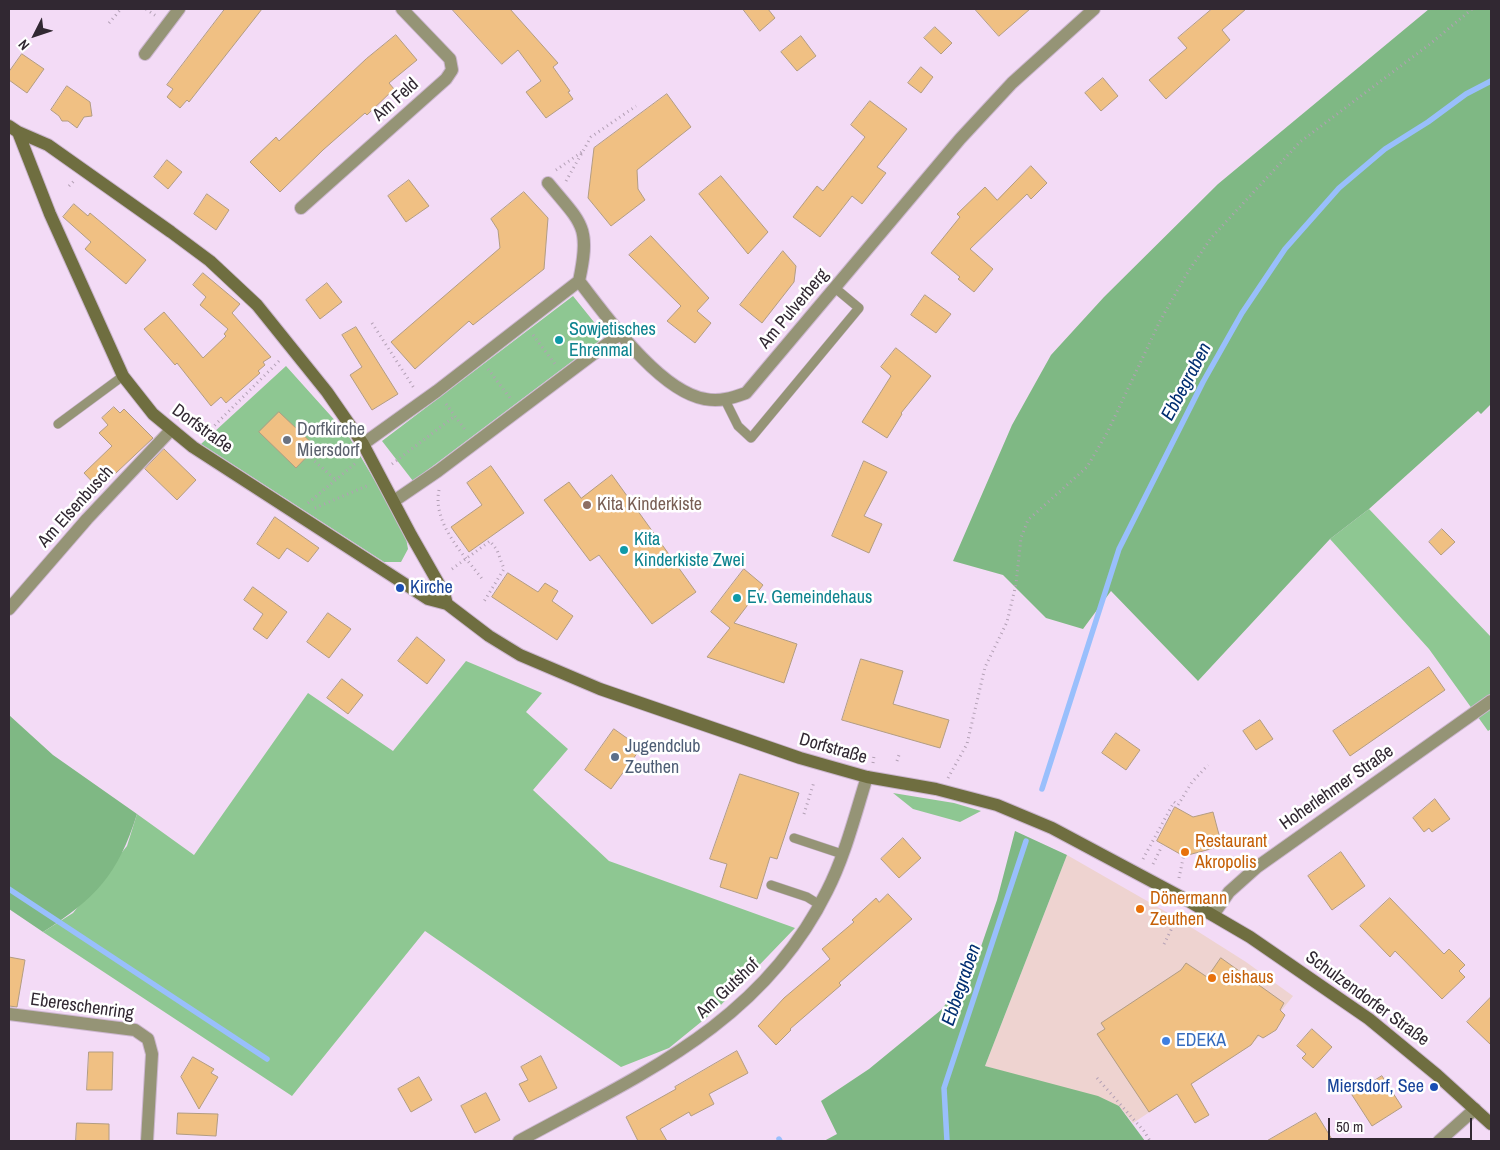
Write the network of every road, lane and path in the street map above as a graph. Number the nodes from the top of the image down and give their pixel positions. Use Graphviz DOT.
graph roads {
  1 [pos="121,9"];
  2 [pos="179,9"];
  3 [pos="402,9"];
  4 [pos="1094,9"];
  5 [pos="1472,9"];
  6 [pos="109,23"];
  7 [pos="145,54"];
  8 [pos="636,106"];
  9 [pos="13,129"];
  10 [pos="584,151"];
  11 [pos="566,162"];
  12 [pos="551,187"];
  13 [pos="301,208"];
  14 [pos="579,281"];
  15 [pos="835,288"];
  16 [pos="372,323"];
  17 [pos="525,324"];
  18 [pos="620,334"];
  19 [pos="293,349"];
  20 [pos="480,358"];
  21 [pos="123,376"];
  22 [pos="564,376"];
  23 [pos="437,391"];
  24 [pos="725,400"];
  25 [pos="422,402"];
  26 [pos="519,410"];
  27 [pos="455,416"];
  28 [pos="58,424"];
  29 [pos="170,431"];
  30 [pos="476,443"];
  31 [pos="193,447"];
  32 [pos="366,449"];
  33 [pos="312,458"];
  34 [pos="392,464"];
  35 [pos="381,477"];
  36 [pos="336,480"];
  37 [pos="394,501"];
  38 [pos="436,503"];
  39 [pos="303,512"];
  40 [pos="466,559"];
  41 [pos="452,570"];
  42 [pos="483,580"];
  43 [pos="447,604"];
  44 [pos="483,604"];
  45 [pos="9,609"];
  46 [pos="1491,701"];
  47 [pos="900,752"];
  48 [pos="897,761"];
  49 [pos="1208,765"];
  50 [pos="949,773"];
  51 [pos="867,777"];
  52 [pos="814,782"];
  53 [pos="804,814"];
  54 [pos="794,838"];
  55 [pos="1162,846"];
  56 [pos="842,854"];
  57 [pos="1184,854"];
  58 [pos="1143,860"];
  59 [pos="1152,865"];
  60 [pos="1179,879"];
  61 [pos="771,885"];
  62 [pos="820,904"];
  63 [pos="1179,914"];
  64 [pos="1213,915"];
  65 [pos="1164,944"];
  66 [pos="9,1014"];
  67 [pos="1098,1078"];
  68 [pos="1475,1109"];
  69 [pos="1491,1124"];
  70 [pos="147,1141"];
  71 [pos="519,1141"];
  72 [pos="1150,1141"];
  73 [pos="1439,1141"];
  1 -- 6 [label="path"];
  2 -- 7 [label="street"];
  3 -- 13 [label="street, Am Feld"];
  4 -- 15 [label="street, Am Pulverberg"];
  5 -- 50 [label="path"];
  8 -- 10 [label="path"];
  9 -- 19 [label="main road, Dorfstraße"];
  9 -- 21 [label="main road, Dorfstraße"];
  10 -- 11 [label="path"];
  10 -- 12 [label="path"];
  12 -- 14 [label="street"];
  14 -- 17 [label="street"];
  14 -- 18 [label="street, Am Pulverberg"];
  15 -- 24 [label="street, Am Pulverberg"];
  15 -- 24 [label="lane"];
  16 -- 25 [label="path"];
  17 -- 20 [label="street"];
  17 -- 22 [label="path"];
  18 -- 22 [label="street"];
  18 -- 24 [label="street, Am Pulverberg"];
  19 -- 31 [label="path"];
  19 -- 32 [label="main road, Dorfstraße"];
  20 -- 23 [label="street"];
  20 -- 26 [label="path"];
  21 -- 28 [label="lane"];
  21 -- 29 [label="main road, Dorfstraße"];
  22 -- 26 [label="street"];
  23 -- 25 [label="street"];
  23 -- 27 [label="path"];
  25 -- 32 [label="street"];
  26 -- 30 [label="street"];
  27 -- 30 [label="path"];
  27 -- 34 [label="path"];
  29 -- 31 [label="main road, Dorfstraße"];
  29 -- 45 [label="street, Am Elsenbusch"];
  30 -- 37 [label="street"];
  31 -- 39 [label="main road, Dorfstraße"];
  32 -- 35 [label="main road, Dorfstraße"];
  32 -- 36 [label="path"];
  33 -- 36 [label="path"];
  35 -- 37 [label="main road, Dorfstraße"];
  35 -- 39 [label="path"];
  36 -- 39 [label="path"];
  37 -- 43 [label="main road, Dorfstraße"];
  38 -- 40 [label="path"];
  39 -- 43 [label="main road, Dorfstraße"];
  40 -- 41 [label="path"];
  40 -- 42 [label="path"];
  40 -- 44 [label="path"];
  43 -- 51 [label="main road, Dorfstraße"];
  46 -- 64 [label="street, Hoherlehmer Straße"];
  47 -- 48 [label="path"];
  49 -- 58 [label="path"];
  51 -- 56 [label="street, Am Gutshof"];
  51 -- 64 [label="main road, Dorfstraße"];
  52 -- 53 [label="path"];
  54 -- 56 [label="lane"];
  55 -- 59 [label="path"];
  56 -- 62 [label="street, Am Gutshof"];
  57 -- 60 [label="path"];
  61 -- 62 [label="lane"];
  62 -- 71 [label="street, Am Gutshof"];
  63 -- 65 [label="path"];
  64 -- 68 [label="main road, Schulzendorfer Straße"];
  66 -- 70 [label="street, Ebereschenring"];
  67 -- 72 [label="path"];
  68 -- 69 [label="main road, Schulzendorfer Straße"];
  68 -- 73 [label="street"];
}
